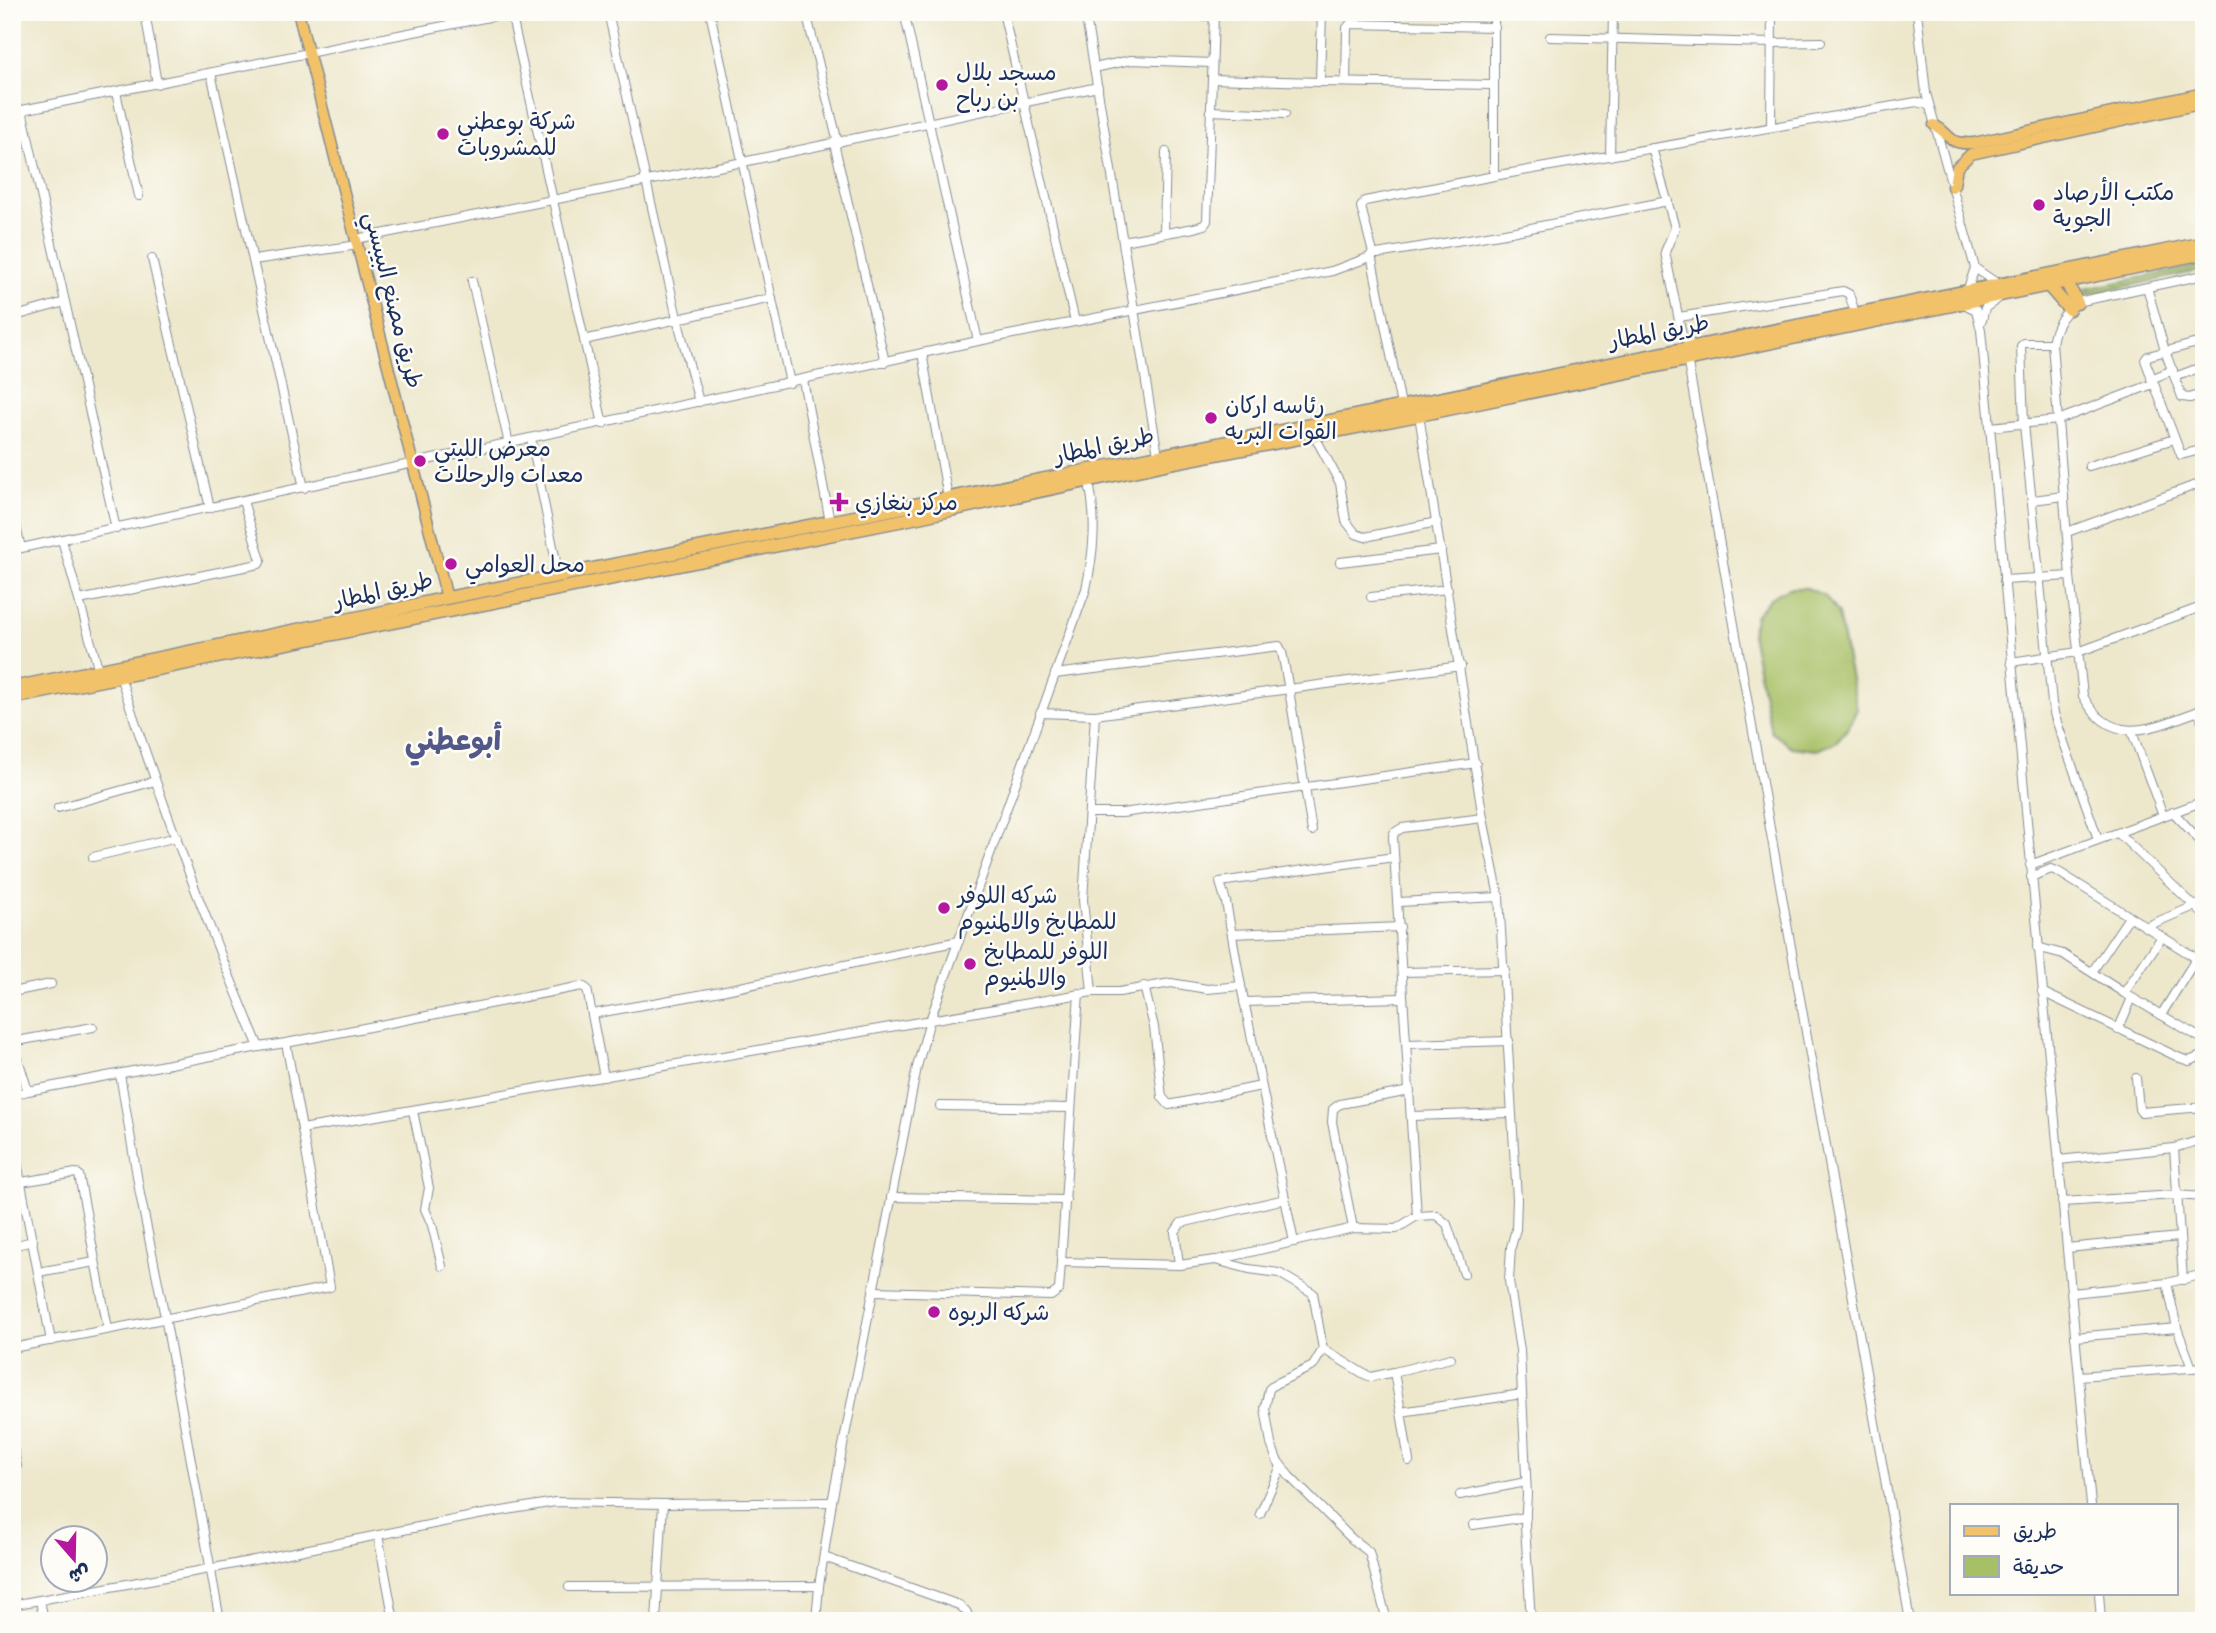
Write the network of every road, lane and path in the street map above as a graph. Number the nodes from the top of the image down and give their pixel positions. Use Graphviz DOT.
graph roads {
  1 [pos="145,12"];
  2 [pos="298,12"];
  3 [pos="608,12"];
  4 [pos="710,12"];
  5 [pos="806,12"];
  6 [pos="904,12"];
  7 [pos="1003,12"];
  8 [pos="1085,12"];
  9 [pos="1322,12"];
  10 [pos="1494,12"];
  11 [pos="1613,12"];
  12 [pos="1772,12"];
  13 [pos="1917,12"];
  14 [pos="513,13"];
  15 [pos="1134,13"];
  16 [pos="1214,14"];
  17 [pos="1495,27"];
  18 [pos="1550,37"];
  19 [pos="1611,39"];
  20 [pos="1821,42"];
  21 [pos="1772,43"];
  22 [pos="310,54"];
  23 [pos="1212,63"];
  24 [pos="1094,68"];
  25 [pos="211,73"];
  26 [pos="1212,79"];
  27 [pos="1320,82"];
  28 [pos="1346,82"];
  29 [pos="157,84"];
  30 [pos="1493,85"];
  31 [pos="1098,87"];
  32 [pos="116,92"];
  33 [pos="1926,93"];
  34 [pos="2203,98"];
  35 [pos="1916,102"];
  36 [pos="1024,103"];
  37 [pos="1928,104"];
  38 [pos="22,110"];
  39 [pos="1210,111"];
  40 [pos="12,112"];
  41 [pos="1285,114"];
  42 [pos="929,124"];
  43 [pos="1934,125"];
  44 [pos="1771,126"];
  45 [pos="836,143"];
  46 [pos="1651,148"];
  47 [pos="1166,152"];
  48 [pos="1610,156"];
  49 [pos="743,162"];
  50 [pos="1494,176"];
  51 [pos="647,181"];
  52 [pos="1952,187"];
  53 [pos="139,196"];
  54 [pos="552,200"];
  55 [pos="1668,201"];
  56 [pos="1164,233"];
  57 [pos="1123,241"];
  58 [pos="357,242"];
  59 [pos="2204,243"];
  60 [pos="2204,253"];
  61 [pos="1372,255"];
  62 [pos="152,259"];
  63 [pos="253,260"];
  64 [pos="1975,268"];
  65 [pos="2204,275"];
  66 [pos="472,281"];
  67 [pos="2066,281"];
  68 [pos="1998,285"];
  69 [pos="2048,285"];
  70 [pos="2147,287"];
  71 [pos="1967,291"];
  72 [pos="2015,292"];
  73 [pos="772,298"];
  74 [pos="65,302"];
  75 [pos="1960,303"];
  76 [pos="2073,306"];
  77 [pos="1135,310"];
  78 [pos="1855,313"];
  79 [pos="12,317"];
  80 [pos="1679,317"];
  81 [pos="677,318"];
  82 [pos="1074,322"];
  83 [pos="1981,330"];
  84 [pos="1682,335"];
  85 [pos="584,340"];
  86 [pos="978,341"];
  87 [pos="2052,343"];
  88 [pos="1693,346"];
  89 [pos="1673,350"];
  90 [pos="2165,351"];
  91 [pos="922,354"];
  92 [pos="1687,358"];
  93 [pos="2204,359"];
  94 [pos="885,362"];
  95 [pos="2204,366"];
  96 [pos="2174,374"];
  97 [pos="803,380"];
  98 [pos="2152,382"];
  99 [pos="790,383"];
  100 [pos="2204,393"];
  101 [pos="699,402"];
  102 [pos="1401,405"];
  103 [pos="1419,415"];
  104 [pos="2058,420"];
  105 [pos="603,424"];
  106 [pos="2024,424"];
  107 [pos="1990,427"];
  108 [pos="1314,435"];
  109 [pos="531,439"];
  110 [pos="2174,439"];
  111 [pos="509,444"];
  112 [pos="2204,449"];
  113 [pos="1158,455"];
  114 [pos="414,465"];
  115 [pos="2089,466"];
  116 [pos="1089,482"];
  117 [pos="2204,482"];
  118 [pos="304,488"];
  119 [pos="2064,496"];
  120 [pos="948,498"];
  121 [pos="2033,500"];
  122 [pos="243,501"];
  123 [pos="12,509"];
  124 [pos="210,509"];
  125 [pos="830,522"];
  126 [pos="1437,522"];
  127 [pos="116,529"];
  128 [pos="2067,532"];
  129 [pos="62,540"];
  130 [pos="17,549"];
  131 [pos="1441,550"];
  132 [pos="1340,562"];
  133 [pos="559,576"];
  134 [pos="2070,576"];
  135 [pos="2040,577"];
  136 [pos="2004,580"];
  137 [pos="1448,589"];
  138 [pos="1371,597"];
  139 [pos="447,598"];
  140 [pos="79,600"];
  141 [pos="2204,606"];
  142 [pos="2078,652"];
  143 [pos="198,655"];
  144 [pos="2047,657"];
  145 [pos="2011,663"];
  146 [pos="1461,666"];
  147 [pos="99,671"];
  148 [pos="1055,674"];
  149 [pos="120,676"];
  150 [pos="12,688"];
  151 [pos="1289,690"];
  152 [pos="12,698"];
  153 [pos="2201,710"];
  154 [pos="1041,713"];
  155 [pos="1095,715"];
  156 [pos="2204,726"];
  157 [pos="2132,732"];
  158 [pos="1476,763"];
  159 [pos="155,781"];
  160 [pos="1305,788"];
  161 [pos="2204,801"];
  162 [pos="58,808"];
  163 [pos="2173,812"];
  164 [pos="1090,813"];
  165 [pos="2163,816"];
  166 [pos="1483,818"];
  167 [pos="1312,831"];
  168 [pos="2118,833"];
  169 [pos="177,837"];
  170 [pos="2098,839"];
  171 [pos="2204,845"];
  172 [pos="93,857"];
  173 [pos="1394,857"];
  174 [pos="2030,865"];
  175 [pos="2031,877"];
  176 [pos="1499,897"];
  177 [pos="1398,902"];
  178 [pos="2204,902"];
  179 [pos="2194,906"];
  180 [pos="2204,915"];
  181 [pos="2129,917"];
  182 [pos="2145,927"];
  183 [pos="1400,928"];
  184 [pos="1232,934"];
  185 [pos="2161,938"];
  186 [pos="959,941"];
  187 [pos="2038,947"];
  188 [pos="2200,961"];
  189 [pos="1505,970"];
  190 [pos="1402,972"];
  191 [pos="2092,972"];
  192 [pos="51,984"];
  193 [pos="1144,986"];
  194 [pos="1241,986"];
  195 [pos="12,992"];
  196 [pos="1092,992"];
  197 [pos="2042,992"];
  198 [pos="1079,993"];
  199 [pos="2128,996"];
  200 [pos="1403,998"];
  201 [pos="1244,1002"];
  202 [pos="592,1014"];
  203 [pos="2161,1015"];
  204 [pos="930,1020"];
  205 [pos="93,1027"];
  206 [pos="2118,1030"];
  207 [pos="2204,1040"];
  208 [pos="12,1041"];
  209 [pos="1509,1041"];
  210 [pos="286,1043"];
  211 [pos="1407,1044"];
  212 [pos="259,1047"];
  213 [pos="2204,1055"];
  214 [pos="120,1074"];
  215 [pos="604,1077"];
  216 [pos="2136,1077"];
  217 [pos="1261,1086"];
  218 [pos="27,1091"];
  219 [pos="1410,1091"];
  220 [pos="12,1094"];
  221 [pos="2204,1097"];
  222 [pos="940,1106"];
  223 [pos="2201,1107"];
  224 [pos="1071,1108"];
  225 [pos="413,1111"];
  226 [pos="1511,1112"];
  227 [pos="1412,1116"];
  228 [pos="302,1129"];
  229 [pos="12,1136"];
  230 [pos="2204,1139"];
  231 [pos="2174,1148"];
  232 [pos="2059,1160"];
  233 [pos="21,1182"];
  234 [pos="2176,1195"];
  235 [pos="891,1197"];
  236 [pos="2204,1197"];
  237 [pos="1285,1199"];
  238 [pos="1066,1200"];
  239 [pos="2062,1202"];
  240 [pos="1417,1216"];
  241 [pos="1353,1228"];
  242 [pos="2179,1237"];
  243 [pos="33,1241"];
  244 [pos="1294,1242"];
  245 [pos="12,1246"];
  246 [pos="2067,1248"];
  247 [pos="1215,1260"];
  248 [pos="95,1262"];
  249 [pos="1062,1262"];
  250 [pos="1179,1265"];
  251 [pos="442,1266"];
  252 [pos="38,1272"];
  253 [pos="1464,1274"];
  254 [pos="2204,1274"];
  255 [pos="2183,1280"];
  256 [pos="2167,1283"];
  257 [pos="873,1291"];
  258 [pos="2071,1293"];
  259 [pos="165,1317"];
  260 [pos="2177,1328"];
  261 [pos="108,1329"];
  262 [pos="2075,1336"];
  263 [pos="51,1340"];
  264 [pos="12,1348"];
  265 [pos="1322,1349"];
  266 [pos="1451,1358"];
  267 [pos="2204,1367"];
  268 [pos="2192,1368"];
  269 [pos="1394,1373"];
  270 [pos="2079,1376"];
  271 [pos="1522,1394"];
  272 [pos="1401,1412"];
  273 [pos="12,1443"];
  274 [pos="1409,1461"];
  275 [pos="17,1466"];
  276 [pos="1281,1466"];
  277 [pos="1527,1482"];
  278 [pos="1460,1495"];
  279 [pos="832,1502"];
  280 [pos="663,1504"];
  281 [pos="2091,1504"];
  282 [pos="1260,1514"];
  283 [pos="1526,1517"];
  284 [pos="1473,1525"];
  285 [pos="378,1535"];
  286 [pos="824,1557"];
  287 [pos="209,1569"];
  288 [pos="658,1586"];
  289 [pos="819,1586"];
  290 [pos="569,1587"];
  291 [pos="2099,1594"];
  292 [pos="40,1600"];
  293 [pos="12,1605"];
  294 [pos="44,1621"];
  295 [pos="220,1621"];
  296 [pos="394,1621"];
  297 [pos="656,1621"];
  298 [pos="816,1621"];
  299 [pos="971,1621"];
  300 [pos="1387,1621"];
  301 [pos="1531,1621"];
  302 [pos="1910,1621"];
  303 [pos="2101,1621"];
  1 -- 29 [label="street"];
  2 -- 22 [label="main road, طريق مصنع البيبسي"];
  3 -- 51 [label="street"];
  4 -- 49 [label="street"];
  5 -- 45 [label="street"];
  6 -- 42 [label="street"];
  7 -- 36 [label="street"];
  8 -- 24 [label="street"];
  9 -- 27 [label="street"];
  10 -- 17 [label="street"];
  11 -- 19 [label="street"];
  12 -- 21 [label="street"];
  13 -- 33 [label="street"];
  14 -- 22 [label="street"];
  14 -- 54 [label="street"];
  15 -- 16 [label="street"];
  16 -- 23 [label="street"];
  17 -- 28 [label="street"];
  17 -- 30 [label="street"];
  18 -- 19 [label="street"];
  19 -- 21 [label="street"];
  19 -- 48 [label="street"];
  20 -- 21 [label="street"];
  21 -- 44 [label="street"];
  22 -- 25 [label="street"];
  22 -- 58 [label="main road, طريق مصنع البيبسي"];
  23 -- 24 [label="street"];
  23 -- 26 [label="street"];
  24 -- 31 [label="street"];
  25 -- 29 [label="street"];
  25 -- 63 [label="street"];
  26 -- 27 [label="street"];
  26 -- 39 [label="street"];
  27 -- 28 [label="street"];
  28 -- 30 [label="street"];
  29 -- 32 [label="street"];
  30 -- 50 [label="street"];
  31 -- 36 [label="street"];
  31 -- 57 [label="street"];
  32 -- 38 [label="street"];
  32 -- 53 [label="street"];
  33 -- 35 [label="street"];
  33 -- 37 [label="street"];
  34 -- 43 [label="main road"];
  34 -- 52 [label="main road"];
  35 -- 37 [label="street"];
  35 -- 44 [label="street"];
  36 -- 42 [label="street"];
  36 -- 82 [label="street"];
  37 -- 43 [label="street"];
  38 -- 40 [label="street"];
  38 -- 74 [label="street"];
  39 -- 41 [label="street"];
  39 -- 56 [label="street"];
  42 -- 45 [label="street"];
  42 -- 86 [label="street"];
  43 -- 52 [label="street"];
  44 -- 46 [label="street"];
  45 -- 49 [label="street"];
  45 -- 94 [label="street"];
  46 -- 48 [label="street"];
  46 -- 55 [label="street"];
  47 -- 56 [label="street"];
  48 -- 50 [label="street"];
  49 -- 51 [label="street"];
  49 -- 73 [label="street"];
  50 -- 61 [label="street"];
  51 -- 54 [label="street"];
  51 -- 81 [label="street"];
  52 -- 64 [label="street"];
  54 -- 58 [label="street"];
  54 -- 85 [label="street"];
  55 -- 61 [label="street"];
  55 -- 80 [label="street"];
  56 -- 57 [label="street"];
  57 -- 77 [label="street"];
  58 -- 63 [label="street"];
  58 -- 114 [label="main road, طريق مصنع البيبسي"];
  59 -- 68 [label="highway, طريق المطار"];
  60 -- 67 [label="highway, طريق المطار"];
  61 -- 77 [label="street"];
  61 -- 102 [label="street"];
  62 -- 124 [label="street"];
  63 -- 118 [label="street"];
  64 -- 68 [label="street"];
  64 -- 71 [label="street"];
  65 -- 70 [label="street"];
  66 -- 111 [label="street"];
  67 -- 69 [label="highway, طريق المطار"];
  67 -- 76 [label="highway"];
  68 -- 71 [label="highway, طريق المطار"];
  69 -- 72 [label="highway, طريق المطار"];
  69 -- 76 [label="highway"];
  70 -- 76 [label="street"];
  70 -- 90 [label="street"];
  71 -- 78 [label="highway, طريق المطار"];
  72 -- 75 [label="highway, طريق المطار"];
  72 -- 83 [label="street"];
  73 -- 81 [label="street"];
  73 -- 99 [label="street"];
  74 -- 79 [label="street"];
  74 -- 127 [label="street"];
  75 -- 83 [label="street"];
  75 -- 92 [label="highway, طريق المطار"];
  76 -- 87 [label="street"];
  77 -- 82 [label="street"];
  77 -- 113 [label="street"];
  78 -- 80 [label="street"];
  78 -- 88 [label="highway, طريق المطار"];
  80 -- 84 [label="street"];
  81 -- 85 [label="street"];
  81 -- 101 [label="street"];
  82 -- 86 [label="street"];
  83 -- 107 [label="street"];
  84 -- 88 [label="street"];
  84 -- 89 [label="street"];
  85 -- 105 [label="street"];
  86 -- 91 [label="street"];
  87 -- 104 [label="street"];
  87 -- 106 [label="street"];
  88 -- 89 [label="highway, طريق المطار"];
  89 -- 102 [label="highway, طريق المطار"];
  90 -- 93 [label="street"];
  90 -- 96 [label="street"];
  90 -- 98 [label="street"];
  91 -- 94 [label="street"];
  91 -- 120 [label="street"];
  92 -- 103 [label="highway, طريق المطار"];
  92 -- 302 [label="street"];
  94 -- 97 [label="street"];
  95 -- 96 [label="street"];
  96 -- 98 [label="street"];
  96 -- 100 [label="street"];
  97 -- 99 [label="street"];
  97 -- 125 [label="street"];
  98 -- 104 [label="street"];
  98 -- 110 [label="street"];
  99 -- 101 [label="street"];
  101 -- 105 [label="street"];
  102 -- 113 [label="highway, طريق المطار"];
  103 -- 108 [label="highway, طريق المطار"];
  103 -- 126 [label="street"];
  104 -- 106 [label="street"];
  104 -- 119 [label="street"];
  105 -- 109 [label="street"];
  106 -- 107 [label="street"];
  106 -- 121 [label="street"];
  107 -- 136 [label="street"];
  108 -- 116 [label="highway, طريق المطار"];
  108 -- 126 [label="street"];
  109 -- 111 [label="street"];
  109 -- 133 [label="street"];
  110 -- 112 [label="street"];
  110 -- 115 [label="street"];
  111 -- 114 [label="street"];
  113 -- 120 [label="highway, طريق المطار"];
  114 -- 118 [label="street"];
  114 -- 139 [label="main road, طريق مصنع البيبسي"];
  116 -- 143 [label="highway, طريق المطار"];
  116 -- 148 [label="street"];
  117 -- 128 [label="street"];
  118 -- 122 [label="street"];
  119 -- 121 [label="street"];
  119 -- 128 [label="street"];
  120 -- 125 [label="highway, طريق المطار"];
  121 -- 135 [label="street"];
  122 -- 124 [label="street"];
  122 -- 140 [label="street"];
  123 -- 130 [label="street"];
  124 -- 127 [label="street"];
  125 -- 133 [label="highway, طريق المطار"];
  126 -- 131 [label="street"];
  127 -- 129 [label="street"];
  128 -- 134 [label="street"];
  129 -- 130 [label="street"];
  129 -- 140 [label="street"];
  131 -- 132 [label="street"];
  131 -- 137 [label="street"];
  133 -- 139 [label="highway, طريق المطار"];
  134 -- 135 [label="street"];
  134 -- 142 [label="street"];
  135 -- 136 [label="street"];
  135 -- 144 [label="street"];
  136 -- 145 [label="street"];
  137 -- 138 [label="street"];
  137 -- 146 [label="street"];
  139 -- 143 [label="highway, طريق المطار"];
  140 -- 147 [label="street"];
  141 -- 142 [label="street"];
  142 -- 144 [label="street"];
  142 -- 157 [label="street"];
  143 -- 147 [label="highway, طريق المطار"];
  143 -- 149 [label="highway, طريق المطار"];
  144 -- 145 [label="street"];
  144 -- 170 [label="street"];
  145 -- 174 [label="street"];
  146 -- 151 [label="street"];
  146 -- 158 [label="street"];
  147 -- 150 [label="highway, طريق المطار"];
  148 -- 151 [label="street"];
  148 -- 154 [label="street"];
  149 -- 152 [label="highway, طريق المطار"];
  149 -- 159 [label="street"];
  151 -- 155 [label="street"];
  151 -- 160 [label="street"];
  153 -- 156 [label="street"];
  153 -- 157 [label="street"];
  154 -- 155 [label="street"];
  154 -- 186 [label="street"];
  155 -- 164 [label="street"];
  157 -- 165 [label="street"];
  158 -- 160 [label="street"];
  158 -- 166 [label="street"];
  159 -- 162 [label="street"];
  159 -- 169 [label="street"];
  160 -- 164 [label="street"];
  160 -- 167 [label="street"];
  161 -- 163 [label="street"];
  163 -- 165 [label="street"];
  163 -- 171 [label="street"];
  164 -- 196 [label="street"];
  165 -- 168 [label="street"];
  166 -- 173 [label="street"];
  166 -- 176 [label="street"];
  168 -- 170 [label="street"];
  168 -- 179 [label="street"];
  169 -- 172 [label="street"];
  169 -- 212 [label="street"];
  170 -- 174 [label="street"];
  173 -- 177 [label="street"];
  173 -- 184 [label="street"];
  174 -- 175 [label="street"];
  175 -- 181 [label="street"];
  175 -- 187 [label="street"];
  176 -- 177 [label="street"];
  176 -- 189 [label="street"];
  177 -- 183 [label="street"];
  178 -- 179 [label="street"];
  179 -- 180 [label="street"];
  179 -- 182 [label="street"];
  181 -- 182 [label="street"];
  181 -- 191 [label="street"];
  182 -- 185 [label="street"];
  183 -- 184 [label="street"];
  183 -- 190 [label="street"];
  184 -- 194 [label="street"];
  185 -- 188 [label="street"];
  185 -- 199 [label="street"];
  186 -- 202 [label="street"];
  186 -- 204 [label="street"];
  187 -- 191 [label="street"];
  187 -- 197 [label="street"];
  188 -- 203 [label="street"];
  189 -- 190 [label="street"];
  189 -- 209 [label="street"];
  190 -- 200 [label="street"];
  191 -- 199 [label="street"];
  192 -- 195 [label="street"];
  193 -- 194 [label="street"];
  193 -- 196 [label="street"];
  193 -- 217 [label="street"];
  194 -- 201 [label="street"];
  196 -- 198 [label="street"];
  197 -- 206 [label="street"];
  197 -- 232 [label="street"];
  198 -- 204 [label="street"];
  198 -- 224 [label="street"];
  199 -- 203 [label="street"];
  199 -- 206 [label="street"];
  200 -- 201 [label="street"];
  200 -- 211 [label="street"];
  201 -- 217 [label="street"];
  202 -- 210 [label="street"];
  202 -- 215 [label="street"];
  203 -- 207 [label="street"];
  204 -- 215 [label="street"];
  204 -- 235 [label="street"];
  205 -- 208 [label="street"];
  206 -- 213 [label="street"];
  208 -- 218 [label="street"];
  209 -- 211 [label="street"];
  209 -- 226 [label="street"];
  210 -- 212 [label="street"];
  210 -- 228 [label="street"];
  211 -- 219 [label="street"];
  212 -- 214 [label="street"];
  214 -- 218 [label="street"];
  214 -- 259 [label="street"];
  215 -- 225 [label="street"];
  216 -- 223 [label="street"];
  217 -- 237 [label="street"];
  218 -- 220 [label="street"];
  219 -- 227 [label="street"];
  219 -- 241 [label="street"];
  221 -- 223 [label="street"];
  222 -- 224 [label="street"];
  224 -- 238 [label="street"];
  225 -- 228 [label="street"];
  225 -- 251 [label="street"];
  226 -- 227 [label="street"];
  226 -- 271 [label="street"];
  227 -- 240 [label="street"];
  228 -- 259 [label="street"];
  229 -- 233 [label="street"];
  230 -- 231 [label="street"];
  231 -- 232 [label="street"];
  231 -- 234 [label="street"];
  232 -- 239 [label="street"];
  233 -- 243 [label="street"];
  233 -- 248 [label="street"];
  234 -- 236 [label="street"];
  234 -- 239 [label="street"];
  234 -- 242 [label="street"];
  235 -- 238 [label="street"];
  235 -- 257 [label="street"];
  237 -- 244 [label="street"];
  237 -- 250 [label="street"];
  238 -- 249 [label="street"];
  239 -- 246 [label="street"];
  240 -- 241 [label="street"];
  240 -- 253 [label="street"];
  241 -- 244 [label="street"];
  242 -- 246 [label="street"];
  242 -- 255 [label="street"];
  243 -- 245 [label="street"];
  243 -- 252 [label="street"];
  244 -- 247 [label="street"];
  246 -- 258 [label="street"];
  247 -- 250 [label="street"];
  247 -- 265 [label="street"];
  248 -- 252 [label="street"];
  248 -- 261 [label="street"];
  249 -- 250 [label="street"];
  249 -- 257 [label="street"];
  252 -- 263 [label="street"];
  254 -- 255 [label="street"];
  255 -- 256 [label="street"];
  256 -- 258 [label="street"];
  256 -- 260 [label="street"];
  257 -- 279 [label="street"];
  258 -- 262 [label="street"];
  259 -- 261 [label="street"];
  259 -- 287 [label="street"];
  260 -- 262 [label="street"];
  260 -- 268 [label="street"];
  261 -- 263 [label="street"];
  262 -- 270 [label="street"];
  263 -- 264 [label="street"];
  265 -- 269 [label="street"];
  265 -- 276 [label="street"];
  266 -- 269 [label="street"];
  267 -- 268 [label="street"];
  268 -- 270 [label="street"];
  269 -- 272 [label="street"];
  270 -- 281 [label="street"];
  271 -- 272 [label="street"];
  271 -- 277 [label="street"];
  272 -- 274 [label="street"];
  273 -- 275 [label="street"];
  276 -- 282 [label="street"];
  276 -- 300 [label="street"];
  277 -- 278 [label="street"];
  277 -- 283 [label="street"];
  279 -- 280 [label="street"];
  279 -- 286 [label="street"];
  280 -- 285 [label="street"];
  280 -- 288 [label="street"];
  283 -- 284 [label="street"];
  283 -- 301 [label="street"];
  285 -- 287 [label="street"];
  285 -- 296 [label="street"];
  286 -- 289 [label="street"];
  286 -- 299 [label="street"];
  287 -- 292 [label="street"];
  287 -- 295 [label="street"];
  288 -- 289 [label="street"];
  288 -- 290 [label="street"];
  288 -- 297 [label="street"];
  289 -- 298 [label="street"];
  291 -- 303 [label="street"];
  292 -- 293 [label="street"];
  292 -- 294 [label="street"];
}
